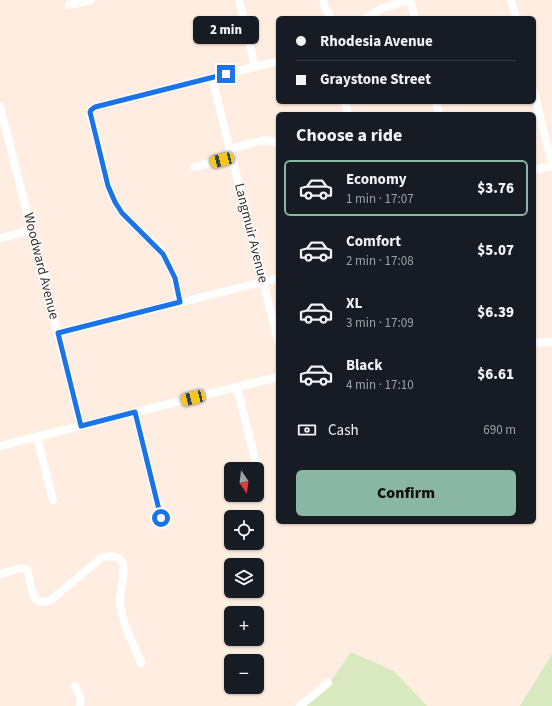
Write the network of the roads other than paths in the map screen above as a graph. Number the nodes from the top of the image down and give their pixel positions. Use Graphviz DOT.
graph roads {
  1 [pos="91,0"];
  2 [pos="238,0"];
  3 [pos="323,0"];
  4 [pos="409,0"];
  5 [pos="511,0"];
  6 [pos="69,5"];
  7 [pos="330,16"];
  8 [pos="369,16"];
  9 [pos="414,16"];
  10 [pos="515,16"];
  11 [pos="276,62"];
  12 [pos="255,67"];
  13 [pos="212,78"];
  14 [pos="536,100"];
  15 [pos="0,106"];
  16 [pos="275,142"];
  17 [pos="229,149"];
  18 [pos="231,158"];
  19 [pos="552,165"];
  20 [pos="194,167"];
  21 [pos="536,169"];
  22 [pos="32,230"];
  23 [pos="0,238"];
  24 [pos="276,279"];
  25 [pos="263,282"];
  26 [pos="180,302"];
  27 [pos="58,333"];
  28 [pos="276,333"];
  29 [pos="552,342"];
  30 [pos="536,343"];
  31 [pos="276,377"];
  32 [pos="237,387"];
  33 [pos="135,412"];
  34 [pos="81,426"];
  35 [pos="37,437"];
  36 [pos="0,446"];
  37 [pos="256,462"];
  38 [pos="53,500"];
  39 [pos="161,518"];
  40 [pos="0,574"];
  41 [pos="140,663"];
  42 [pos="328,683"];
  43 [pos="75,686"];
  44 [pos="80,706"];
  45 [pos="300,706"];
  1 -- 6 [label="street"];
  2 -- 12 [label="street"];
  3 -- 7 [label="street"];
  4 -- 8 [label="street"];
  4 -- 9 [label="street"];
  5 -- 10 [label="street"];
  11 -- 12 [label="street"];
  12 -- 13 [label="street"];
  13 -- 17 [label="street, Langmuir Avenue"];
  13 -- 26 [label="street"];
  14 -- 19 [label="street"];
  15 -- 22 [label="street, Woodward Avenue"];
  16 -- 17 [label="street"];
  17 -- 18 [label="street, Langmuir Avenue"];
  18 -- 20 [label="street"];
  18 -- 25 [label="street, Langmuir Avenue"];
  19 -- 21 [label="street"];
  22 -- 23 [label="street"];
  22 -- 27 [label="street, Woodward Avenue"];
  24 -- 25 [label="street"];
  25 -- 26 [label="street"];
  25 -- 28 [label="street, Langmuir Avenue"];
  26 -- 27 [label="street"];
  27 -- 34 [label="street, Woodward Avenue"];
  29 -- 30 [label="street"];
  31 -- 32 [label="street"];
  32 -- 33 [label="street"];
  32 -- 37 [label="street"];
  33 -- 34 [label="street"];
  33 -- 39 [label="street"];
  34 -- 35 [label="street"];
  35 -- 36 [label="street"];
  35 -- 38 [label="street"];
  40 -- 41 [label="street"];
  42 -- 45 [label="street"];
  43 -- 44 [label="street"];
}
